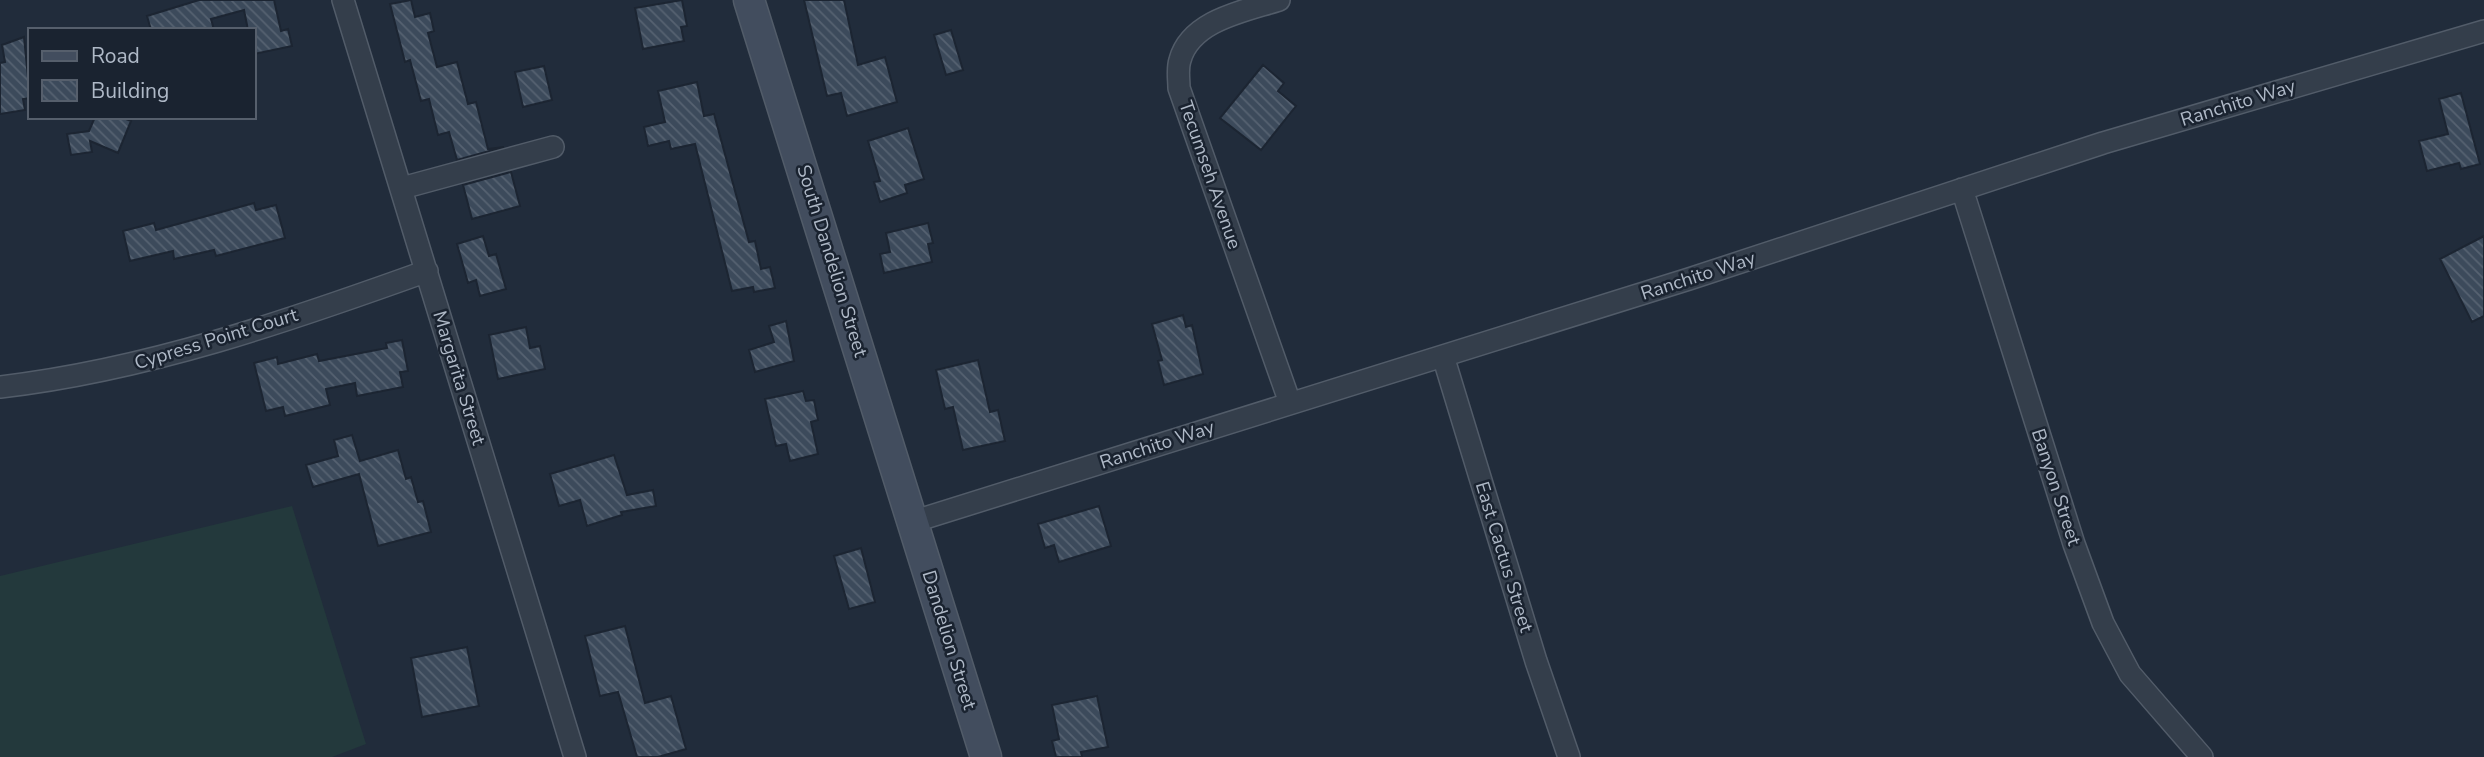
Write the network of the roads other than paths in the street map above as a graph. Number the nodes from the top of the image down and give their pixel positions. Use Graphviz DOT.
graph roads {
  1 [pos="343,0"];
  2 [pos="749,0"];
  3 [pos="1279,0"];
  4 [pos="2484,31"];
  5 [pos="553,147"];
  6 [pos="402,188"];
  7 [pos="1962,189"];
  8 [pos="427,271"];
  9 [pos="1443,356"];
  10 [pos="0,387"];
  11 [pos="1290,403"];
  12 [pos="912,522"];
  13 [pos="575,757"];
  14 [pos="986,757"];
  15 [pos="1569,757"];
  16 [pos="2202,757"];
  1 -- 6 [label="street, Margarita Street"];
  2 -- 12 [label="street, South Dandelion Street"];
  3 -- 11 [label="street, Tecumseh Avenue"];
  4 -- 7 [label="street, Ranchito Way"];
  5 -- 6 [label="street"];
  6 -- 8 [label="street, Margarita Street"];
  7 -- 9 [label="street, Ranchito Way"];
  7 -- 16 [label="street, Banyon Street"];
  8 -- 10 [label="street, Cypress Point Court"];
  8 -- 13 [label="street, Margarita Street"];
  9 -- 11 [label="street, Ranchito Way"];
  9 -- 15 [label="street, East Cactus Street"];
  11 -- 12 [label="street, Ranchito Way"];
  12 -- 14 [label="street, Dandelion Street"];
}
